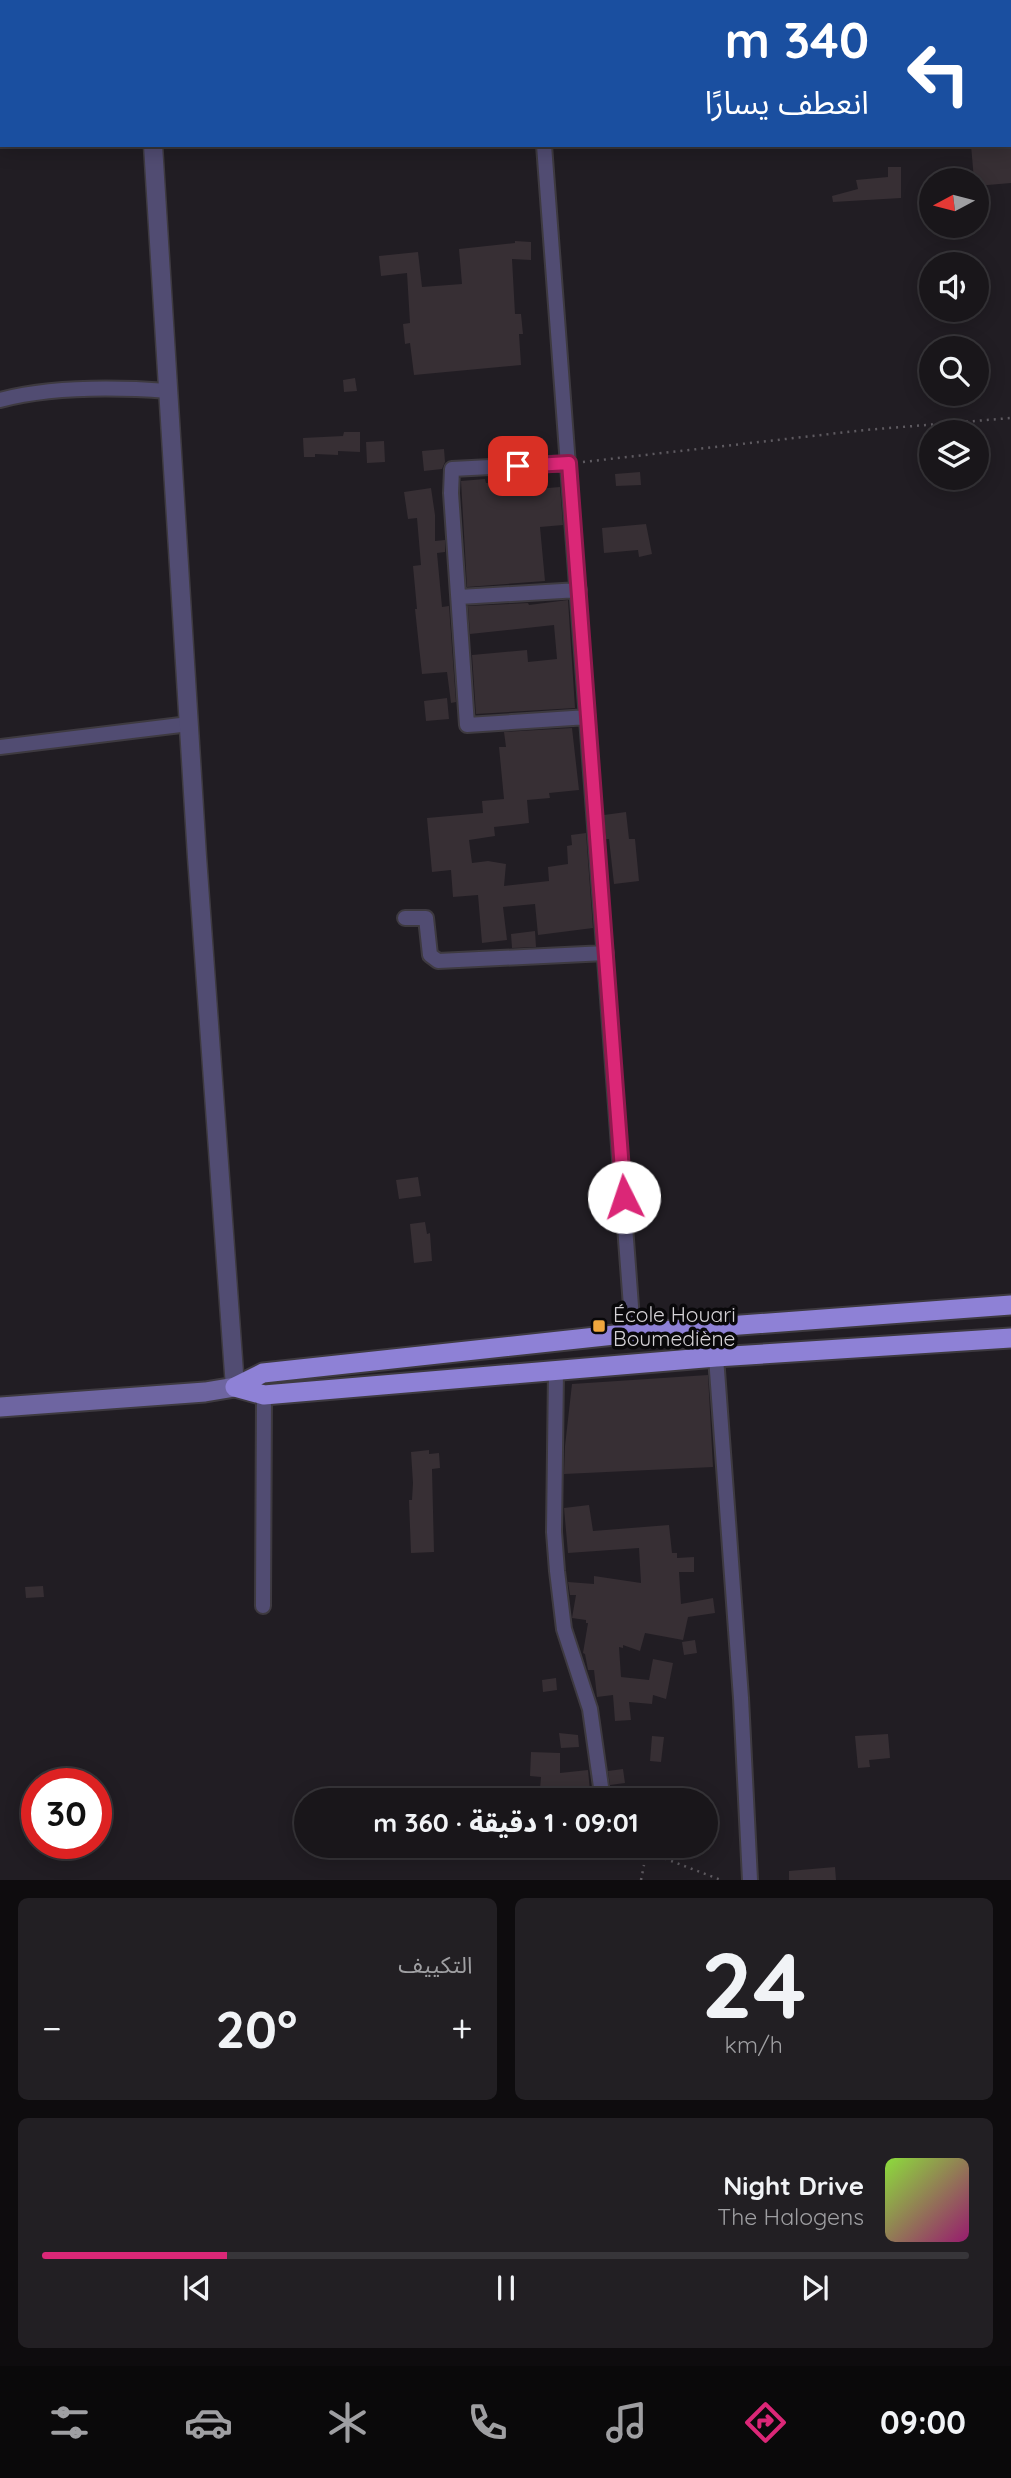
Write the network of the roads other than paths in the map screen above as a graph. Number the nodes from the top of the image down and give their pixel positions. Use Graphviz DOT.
graph roads {
  1 [pos="153,147"];
  2 [pos="544,147"];
  3 [pos="168,391"];
  4 [pos="0,400"];
  5 [pos="569,463"];
  6 [pos="579,590"];
  7 [pos="458,597"];
  8 [pos="588,717"];
  9 [pos="189,724"];
  10 [pos="0,747"];
  11 [pos="405,918"];
  12 [pos="606,953"];
  13 [pos="1011,1305"];
  14 [pos="633,1333"];
  15 [pos="1011,1338"];
  16 [pos="716,1357"];
  17 [pos="556,1370"];
  18 [pos="235,1387"];
  19 [pos="264,1395"];
  20 [pos="0,1407"];
  21 [pos="263,1606"];
  22 [pos="601,1788"];
  23 [pos="750,1880"];
  1 -- 3 [label="street"];
  2 -- 5 [label="street"];
  3 -- 4 [label="street"];
  3 -- 9 [label="street"];
  5 -- 6 [label="street"];
  5 -- 7 [label="street"];
  6 -- 7 [label="street"];
  6 -- 8 [label="street"];
  7 -- 8 [label="street"];
  8 -- 12 [label="street"];
  9 -- 10 [label="street"];
  9 -- 18 [label="street"];
  11 -- 12 [label="street"];
  12 -- 14 [label="street"];
  13 -- 14 [label="highway"];
  14 -- 18 [label="highway"];
  15 -- 16 [label="highway"];
  16 -- 17 [label="highway"];
  16 -- 23 [label="street"];
  17 -- 19 [label="highway"];
  17 -- 22 [label="street"];
  18 -- 19 [label="highway"];
  18 -- 20 [label="main road"];
  19 -- 21 [label="street"];
}
